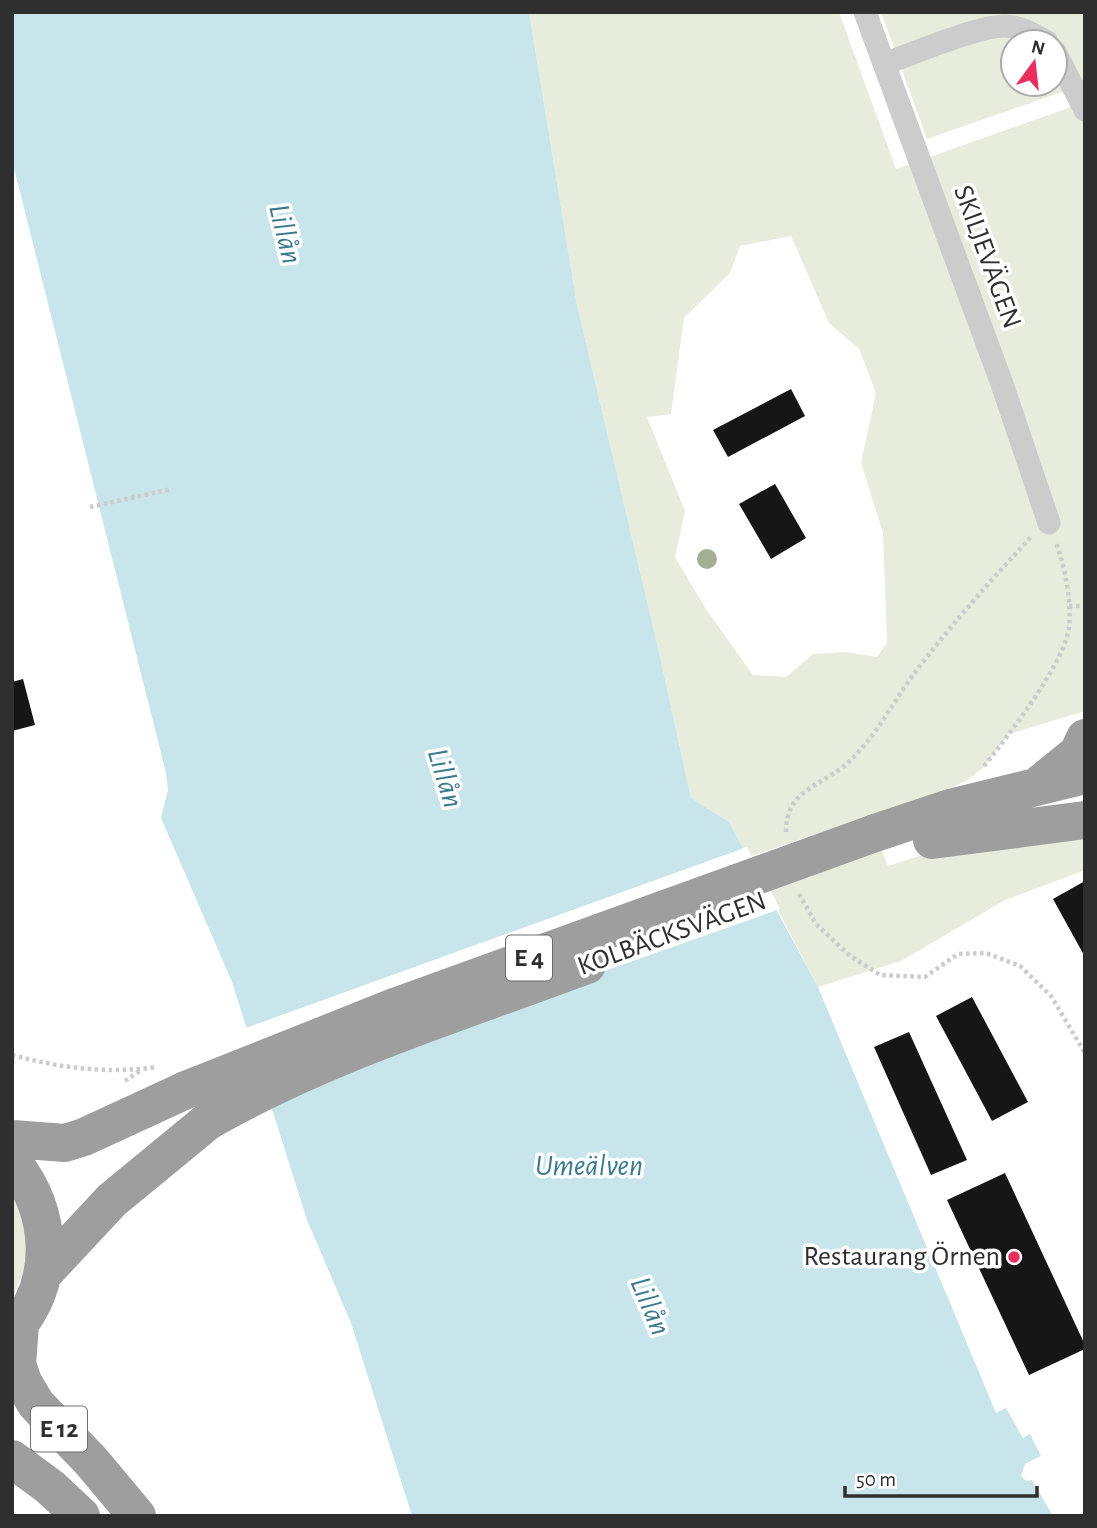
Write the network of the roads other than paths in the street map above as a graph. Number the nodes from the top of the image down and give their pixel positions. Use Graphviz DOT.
graph roads {
  1 [pos="865,12"];
  2 [pos="1015,28"];
  3 [pos="884,64"];
  4 [pos="1069,79"];
  5 [pos="1085,110"];
  6 [pos="1049,523"];
  7 [pos="1085,737"];
  8 [pos="1085,775"];
  9 [pos="1037,787"];
  10 [pos="1085,799"];
  11 [pos="1085,820"];
  12 [pos="932,840"];
  13 [pos="879,844"];
  14 [pos="12,1139"];
  15 [pos="12,1161"];
  16 [pos="43,1275"];
  17 [pos="16,1329"];
  18 [pos="12,1459"];
  19 [pos="81,1516"];
  20 [pos="137,1516"];
  1 -- 3 [label="street, SKILJEVÄGEN"];
  2 -- 3 [label="street"];
  3 -- 6 [label="street, SKILJEVÄGEN"];
  4 -- 5 [label="street"];
  7 -- 9 [label="highway"];
  8 -- 9 [label="highway, KOLBÄCKSVÄGEN / E 4"];
  9 -- 13 [label="highway, KOLBÄCKSVÄGEN / E 4"];
  10 -- 12 [label="highway, KOLBÄCKSVÄGEN / E 4"];
  11 -- 12 [label="highway"];
  12 -- 13 [label="highway, KOLBÄCKSVÄGEN / E 4"];
  13 -- 14 [label="highway, KOLBÄCKSVÄGEN / E 4, bridge"];
  13 -- 16 [label="highway, KOLBÄCKSVÄGEN / E 4, bridge"];
  15 -- 16 [label="highway, E 4"];
  16 -- 17 [label="highway, E 4"];
  17 -- 20 [label="highway, E 12"];
  18 -- 19 [label="highway, E 12"];
}
